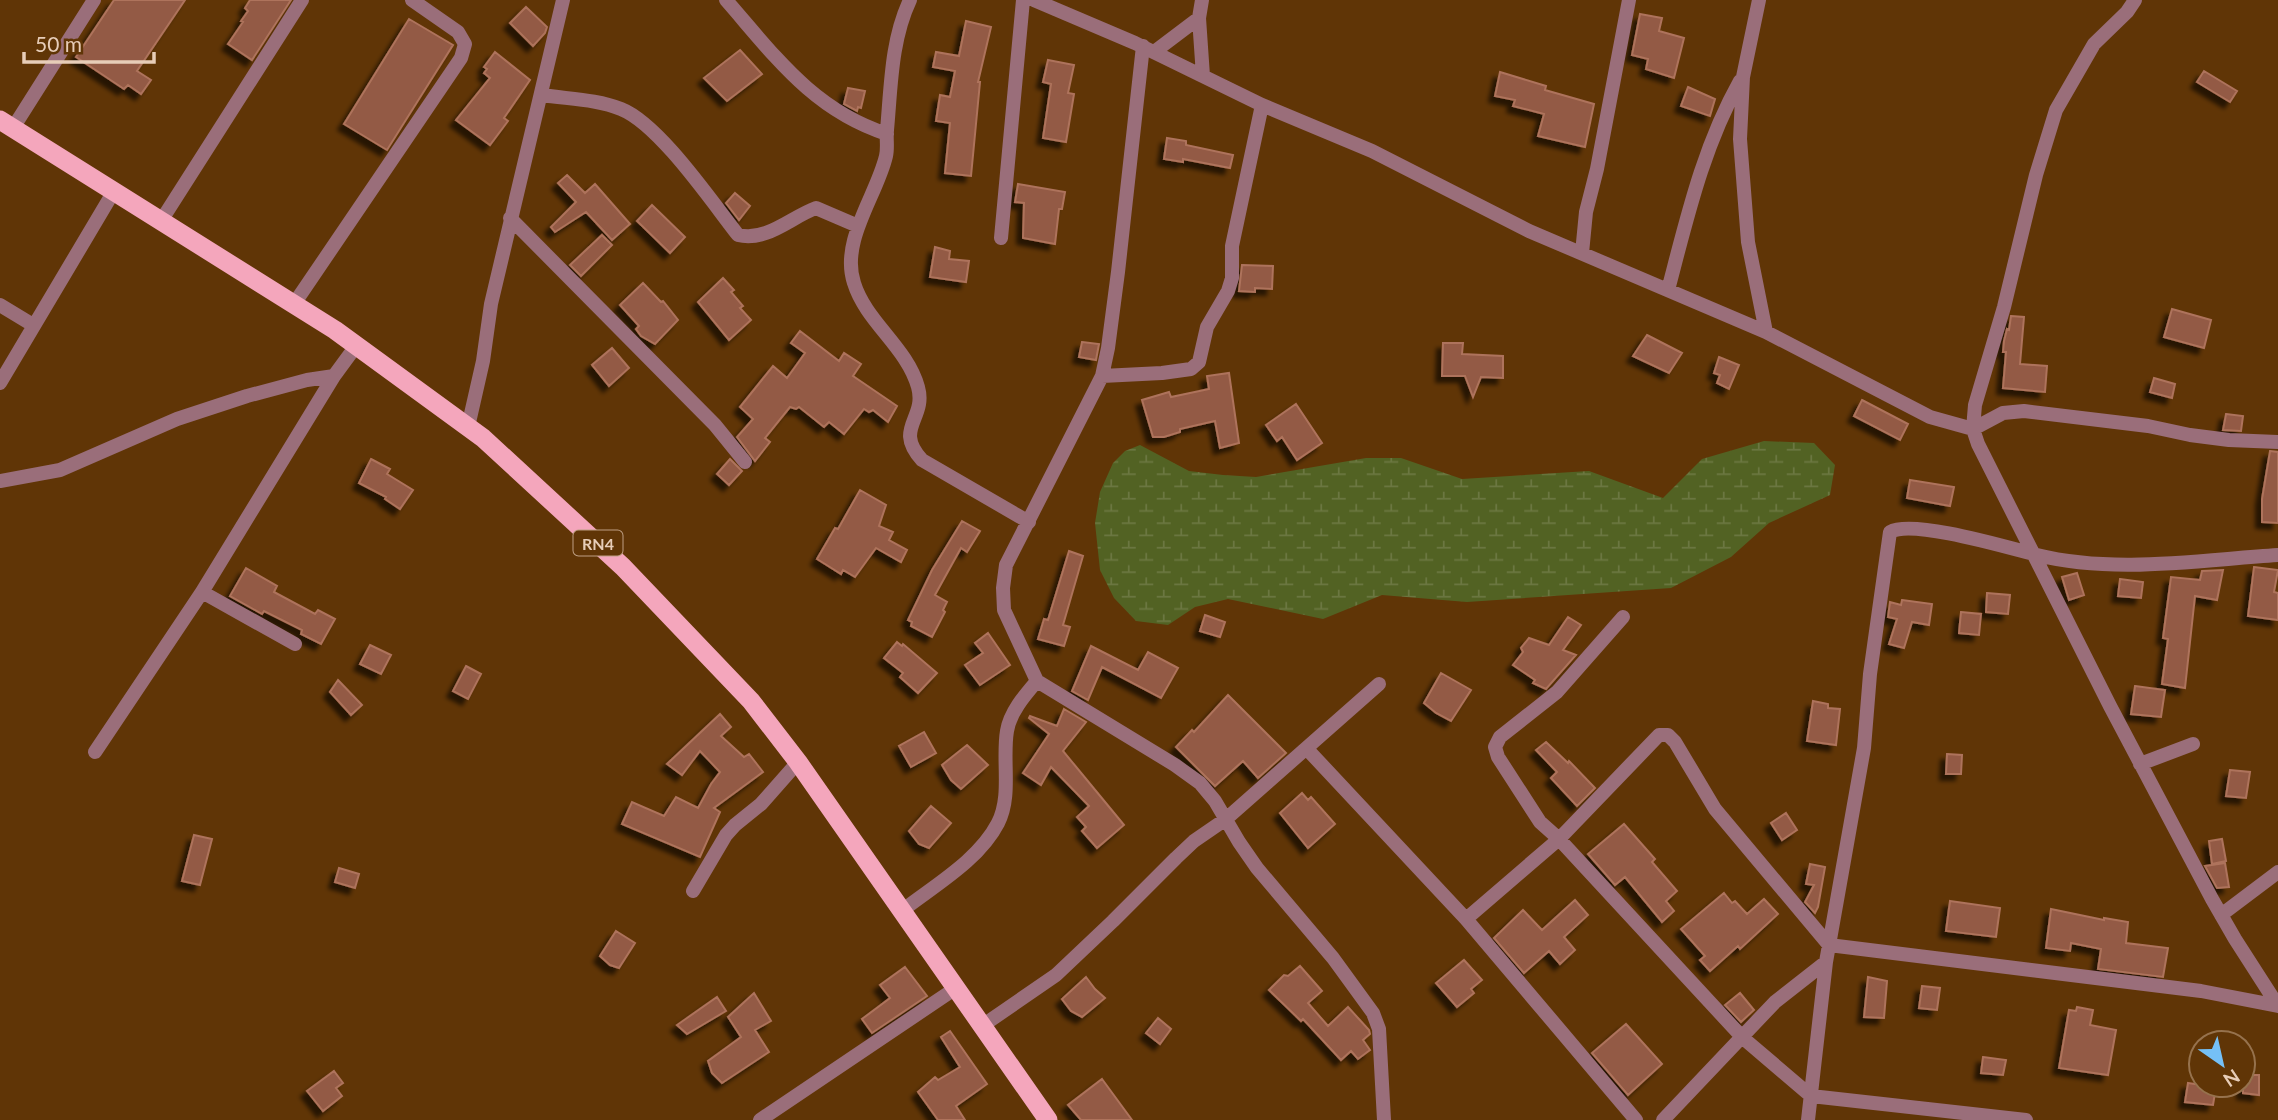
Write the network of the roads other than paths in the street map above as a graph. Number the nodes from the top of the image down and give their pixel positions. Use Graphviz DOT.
graph roads {
  1 [pos="94,0"];
  2 [pos="302,0"];
  3 [pos="412,0"];
  4 [pos="563,0"];
  5 [pos="726,0"];
  6 [pos="910,0"];
  7 [pos="1023,0"];
  8 [pos="1034,0"];
  9 [pos="1202,0"];
  10 [pos="1629,0"];
  11 [pos="1759,0"];
  12 [pos="2135,0"];
  13 [pos="1199,18"];
  14 [pos="1148,49"];
  15 [pos="1203,76"];
  16 [pos="1742,77"];
  17 [pos="542,95"];
  18 [pos="1262,105"];
  19 [pos="6,124"];
  20 [pos="1715,132"];
  21 [pos="887,134"];
  22 [pos="1740,139"];
  23 [pos="114,191"];
  24 [pos="510,218"];
  25 [pos="161,221"];
  26 [pos="858,226"];
  27 [pos="1001,238"];
  28 [pos="1581,253"];
  29 [pos="1668,290"];
  30 [pos="294,304"];
  31 [pos="0,305"];
  32 [pos="33,326"];
  33 [pos="1766,332"];
  34 [pos="356,346"];
  35 [pos="334,376"];
  36 [pos="1102,376"];
  37 [pos="0,383"];
  38 [pos="468,427"];
  39 [pos="1973,429"];
  40 [pos="2278,442"];
  41 [pos="745,461"];
  42 [pos="0,481"];
  43 [pos="1029,522"];
  44 [pos="2034,554"];
  45 [pos="2278,555"];
  46 [pos="202,592"];
  47 [pos="1623,617"];
  48 [pos="295,644"];
  49 [pos="1037,681"];
  50 [pos="1379,684"];
  51 [pos="2193,744"];
  52 [pos="1307,749"];
  53 [pos="95,752"];
  54 [pos="799,762"];
  55 [pos="2140,764"];
  56 [pos="1226,819"];
  57 [pos="1559,839"];
  58 [pos="2278,872"];
  59 [pos="693,891"];
  60 [pos="903,910"];
  61 [pos="2221,915"];
  62 [pos="1466,919"];
  63 [pos="1829,945"];
  64 [pos="1826,962"];
  65 [pos="956,988"];
  66 [pos="2278,1006"];
  67 [pos="982,1026"];
  68 [pos="1743,1038"];
  69 [pos="1811,1096"];
  70 [pos="760,1120"];
  71 [pos="1048,1120"];
  72 [pos="1384,1120"];
  73 [pos="1636,1120"];
  74 [pos="1663,1120"];
  75 [pos="1808,1120"];
  76 [pos="2026,1120"];
  1 -- 19 [label="street"];
  2 -- 25 [label="street"];
  3 -- 30 [label="street"];
  4 -- 17 [label="street"];
  5 -- 21 [label="street"];
  6 -- 21 [label="street"];
  7 -- 27 [label="street"];
  8 -- 14 [label="street"];
  9 -- 13 [label="street"];
  10 -- 28 [label="street"];
  11 -- 16 [label="street"];
  12 -- 39 [label="street"];
  13 -- 14 [label="street"];
  13 -- 15 [label="street"];
  14 -- 15 [label="street"];
  14 -- 36 [label="street"];
  15 -- 18 [label="street"];
  16 -- 20 [label="street"];
  16 -- 22 [label="street"];
  17 -- 24 [label="street"];
  17 -- 26 [label="street"];
  18 -- 28 [label="street"];
  18 -- 36 [label="street"];
  19 -- 23 [label="highway, RN4"];
  20 -- 22 [label="street"];
  20 -- 29 [label="street"];
  21 -- 26 [label="street"];
  22 -- 33 [label="street"];
  23 -- 25 [label="highway, RN4"];
  23 -- 32 [label="street"];
  24 -- 38 [label="street"];
  24 -- 41 [label="street"];
  25 -- 30 [label="highway, RN4"];
  26 -- 43 [label="street"];
  28 -- 29 [label="street"];
  29 -- 33 [label="street"];
  30 -- 34 [label="highway, RN4"];
  31 -- 32 [label="street"];
  32 -- 37 [label="street"];
  33 -- 39 [label="street"];
  34 -- 35 [label="street"];
  34 -- 38 [label="highway, RN4"];
  35 -- 42 [label="street"];
  35 -- 46 [label="street"];
  36 -- 43 [label="street"];
  38 -- 54 [label="highway, RN4"];
  39 -- 40 [label="street"];
  39 -- 44 [label="street"];
  43 -- 49 [label="street"];
  44 -- 45 [label="street"];
  44 -- 55 [label="street"];
  44 -- 63 [label="street"];
  46 -- 48 [label="street"];
  46 -- 53 [label="street"];
  47 -- 57 [label="street"];
  49 -- 56 [label="street"];
  49 -- 60 [label="street"];
  50 -- 52 [label="street"];
  51 -- 55 [label="street"];
  52 -- 56 [label="street"];
  52 -- 62 [label="street"];
  54 -- 59 [label="street"];
  54 -- 60 [label="highway, RN4"];
  55 -- 61 [label="street"];
  56 -- 67 [label="street"];
  56 -- 72 [label="street"];
  57 -- 62 [label="street"];
  57 -- 63 [label="street"];
  57 -- 68 [label="street"];
  58 -- 61 [label="street"];
  60 -- 65 [label="highway, RN4"];
  61 -- 66 [label="street"];
  62 -- 73 [label="street"];
  63 -- 64 [label="street"];
  63 -- 66 [label="street"];
  64 -- 68 [label="street"];
  64 -- 69 [label="street"];
  65 -- 67 [label="highway, RN4"];
  65 -- 70 [label="street"];
  67 -- 71 [label="highway, RN4"];
  68 -- 69 [label="street"];
  68 -- 74 [label="street"];
  69 -- 75 [label="street"];
  69 -- 76 [label="street"];
}
